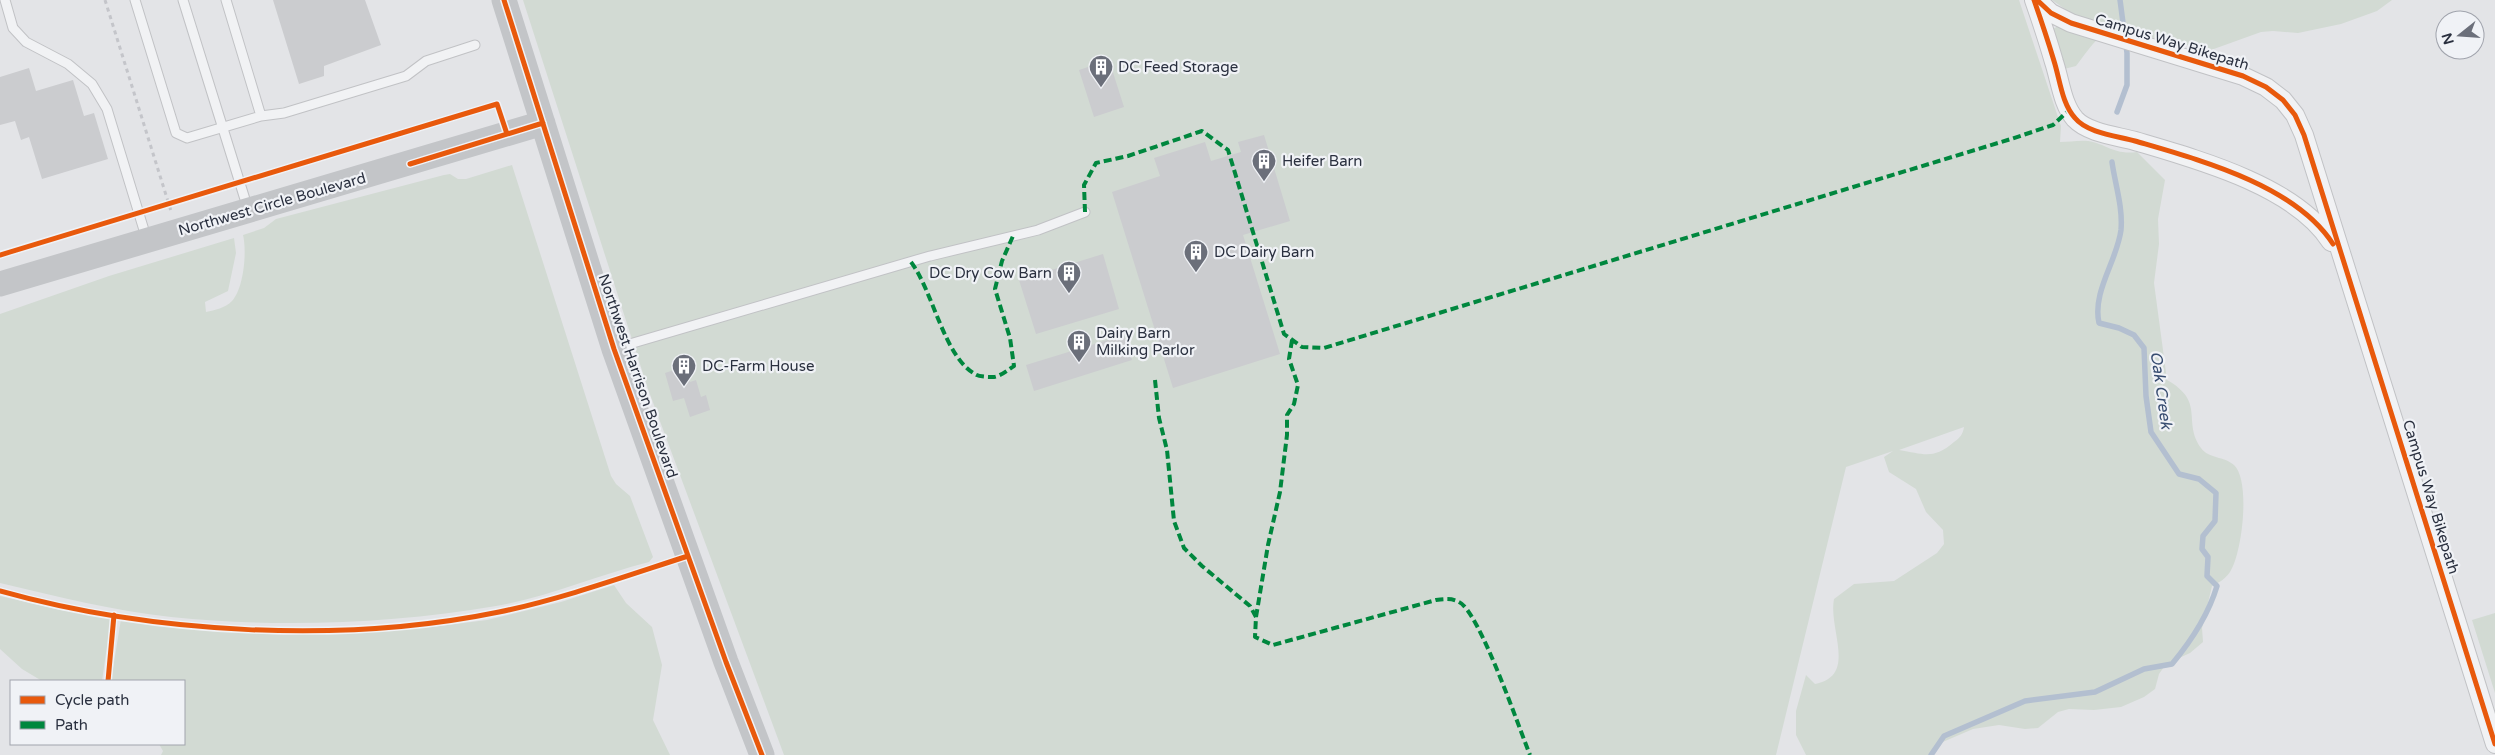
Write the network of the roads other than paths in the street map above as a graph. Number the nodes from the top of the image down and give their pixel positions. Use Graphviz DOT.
graph roads {
  1 [pos="6,0"];
  2 [pos="135,0"];
  3 [pos="183,0"];
  4 [pos="226,0"];
  5 [pos="504,0"];
  6 [pos="2035,0"];
  7 [pos="476,45"];
  8 [pos="261,116"];
  9 [pos="543,123"];
  10 [pos="223,128"];
  11 [pos="248,209"];
  12 [pos="1085,212"];
  13 [pos="147,240"];
  14 [pos="2341,257"];
  15 [pos="0,284"];
  16 [pos="614,349"];
  17 [pos="2495,744"];
  18 [pos="762,755"];
  1 -- 13 [label="lane"];
  2 -- 10 [label="lane"];
  3 -- 10 [label="lane"];
  4 -- 8 [label="lane"];
  5 -- 9 [label="main road, Northwest Harrison Boulevard"];
  6 -- 14 [label="street, Campus Way Bikepath"];
  6 -- 14 [label="street, Campus Way Bikepath"];
  7 -- 8 [label="lane"];
  8 -- 10 [label="lane"];
  9 -- 11 [label="main road, Northwest Circle Boulevard"];
  9 -- 16 [label="main road, Northwest Harrison Boulevard"];
  10 -- 11 [label="lane"];
  11 -- 13 [label="main road, Northwest Circle Boulevard"];
  12 -- 16 [label="lane"];
  13 -- 15 [label="main road, Northwest Circle Boulevard"];
  14 -- 17 [label="street, Campus Way Bikepath"];
  16 -- 18 [label="main road, Northwest Harrison Boulevard"];
}
